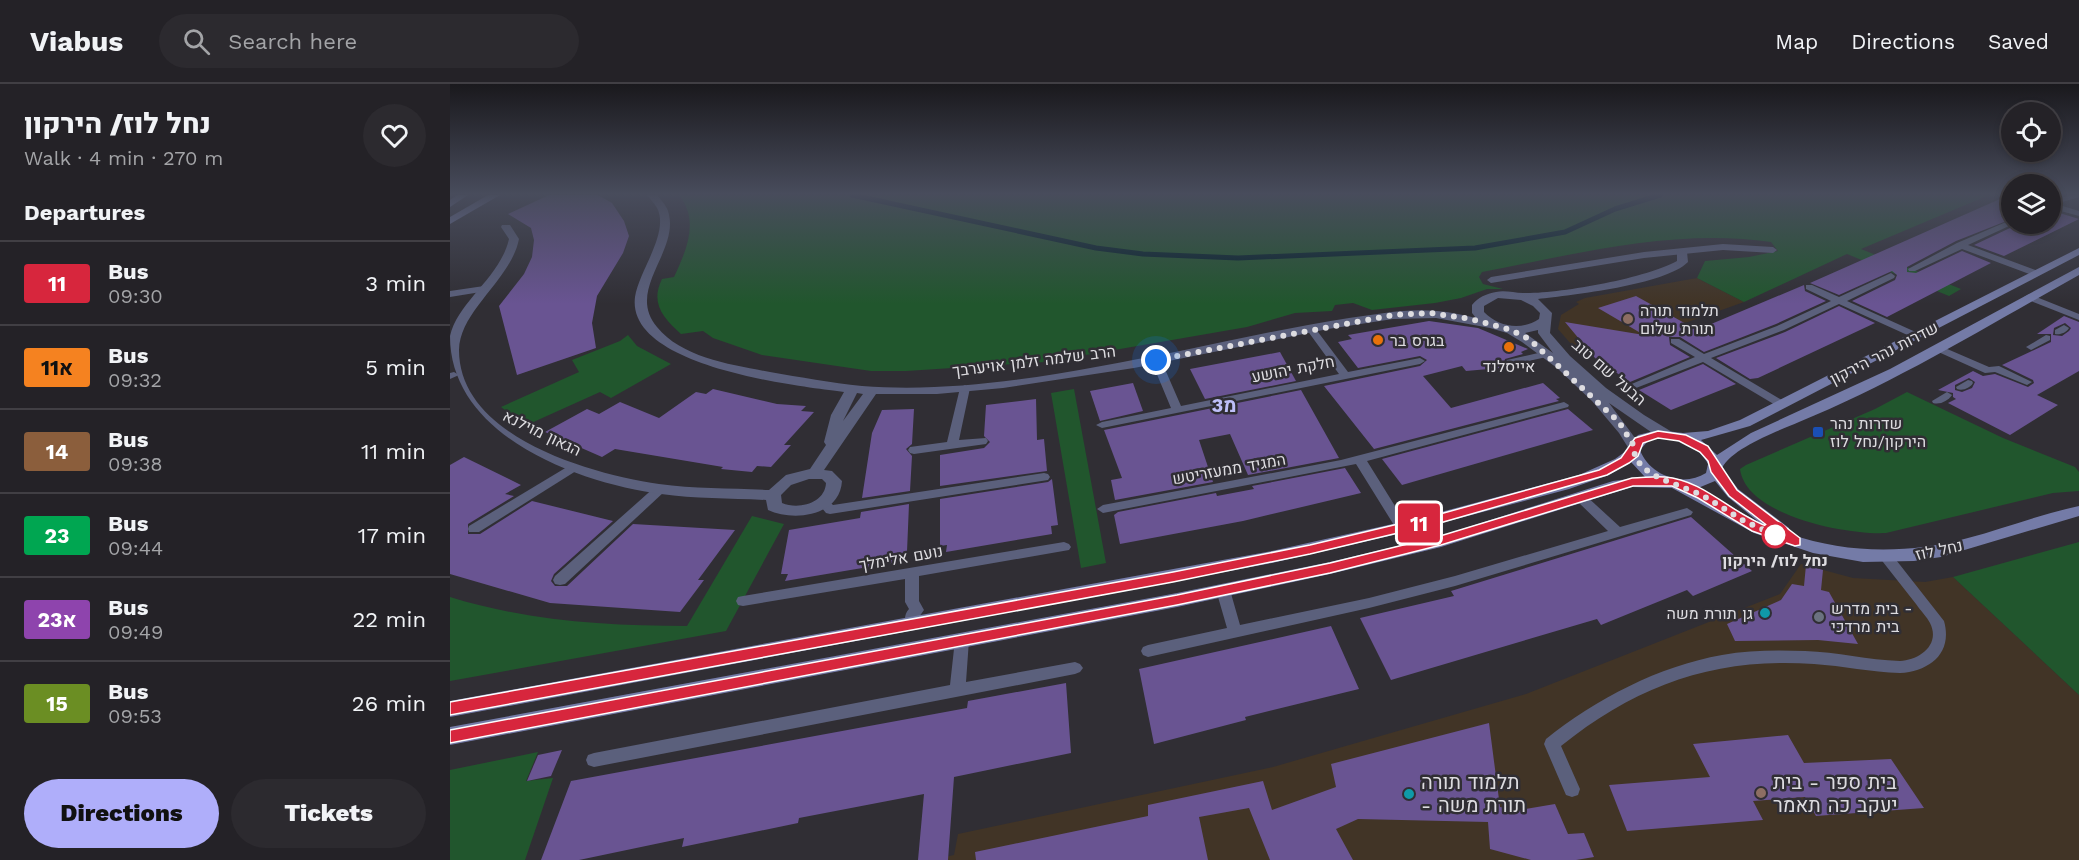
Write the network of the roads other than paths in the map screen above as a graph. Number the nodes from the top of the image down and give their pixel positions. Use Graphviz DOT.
graph roads {
  1 [pos="509,231"];
  2 [pos="663,231"];
  3 [pos="1990,231"];
  4 [pos="1960,245"];
  5 [pos="1773,250"];
  6 [pos="2079,251"];
  7 [pos="1682,252"];
  8 [pos="1912,269"];
  9 [pos="2079,270"];
  10 [pos="2035,273"];
  11 [pos="1891,276"];
  12 [pos="1491,280"];
  13 [pos="1809,287"];
  14 [pos="484,289"];
  15 [pos="1574,291"];
  16 [pos="450,294"];
  17 [pos="1522,297"];
  18 [pos="2029,297"];
  19 [pos="1482,301"];
  20 [pos="1839,301"];
  21 [pos="1430,313"];
  22 [pos="1546,319"];
  23 [pos="2077,319"];
  24 [pos="1490,324"];
  25 [pos="1312,330"];
  26 [pos="1511,330"];
  27 [pos="1917,336"];
  28 [pos="2046,338"];
  29 [pos="1675,341"];
  30 [pos="2031,347"];
  31 [pos="1938,348"];
  32 [pos="1547,354"];
  33 [pos="1706,359"];
  34 [pos="1156,360"];
  35 [pos="1420,361"];
  36 [pos="1511,362"];
  37 [pos="1345,375"];
  38 [pos="452,376"];
  39 [pos="2026,382"];
  40 [pos="1632,386"];
  41 [pos="853,388"];
  42 [pos="965,388"];
  43 [pos="872,390"];
  44 [pos="1947,395"];
  45 [pos="1937,401"];
  46 [pos="1781,404"];
  47 [pos="1564,405"];
  48 [pos="1177,409"];
  49 [pos="1102,425"];
  50 [pos="1676,436"];
  51 [pos="982,441"];
  52 [pos="952,444"];
  53 [pos="829,448"];
  54 [pos="1634,449"];
  55 [pos="914,450"];
  56 [pos="1360,460"];
  57 [pos="1715,467"];
  58 [pos="572,468"];
  59 [pos="815,473"];
  60 [pos="1044,477"];
  61 [pos="1671,482"];
  62 [pos="660,489"];
  63 [pos="773,495"];
  64 [pos="1580,496"];
  65 [pos="823,502"];
  66 [pos="1103,509"];
  67 [pos="2079,511"];
  68 [pos="1687,512"];
  69 [pos="1402,527"];
  70 [pos="474,529"];
  71 [pos="1617,532"];
  72 [pos="1795,541"];
  73 [pos="1064,547"];
  74 [pos="1888,559"];
  75 [pos="912,573"];
  76 [pos="560,580"];
  77 [pos="1223,590"];
  78 [pos="743,601"];
  79 [pos="912,624"];
  80 [pos="1235,632"];
  81 [pos="962,640"];
  82 [pos="1148,651"];
  83 [pos="1075,668"];
  84 [pos="957,692"];
  85 [pos="450,709"];
  86 [pos="450,736"];
  87 [pos="594,760"];
  88 [pos="1572,789"];
  1 -- 14 [label="street, הגאון מוילנא"];
  2 -- 41 [label="street, הרב שלמה זלמן אויערבך"];
  3 -- 4 [label="lane"];
  4 -- 8 [label="lane"];
  4 -- 10 [label="lane"];
  5 -- 7 [label="lane"];
  6 -- 10 [label="main road, שדרות נהר הירקון"];
  7 -- 12 [label="lane"];
  7 -- 15 [label="street"];
  9 -- 18 [label="main road, שדרות נהר הירקון"];
  10 -- 27 [label="main road, שדרות נהר הירקון"];
  11 -- 20 [label="lane"];
  13 -- 20 [label="lane"];
  14 -- 16 [label="lane"];
  14 -- 38 [label="street, הגאון מוילנא"];
  15 -- 17 [label="street"];
  15 -- 22 [label="street"];
  17 -- 19 [label="street"];
  17 -- 22 [label="street"];
  18 -- 23 [label="lane"];
  18 -- 31 [label="main road, שדרות נהר הירקון"];
  19 -- 21 [label="street"];
  19 -- 24 [label="street"];
  20 -- 27 [label="lane"];
  20 -- 33 [label="lane"];
  21 -- 24 [label="street"];
  21 -- 25 [label="street, הרב שלמה זלמן אויערבך"];
  22 -- 26 [label="street"];
  22 -- 50 [label="street, הבעל שם טוב"];
  24 -- 26 [label="street"];
  25 -- 34 [label="street, הרב שלמה זלמן אויערבך"];
  25 -- 37 [label="lane"];
  26 -- 32 [label="street, הבעל שם טוב"];
  27 -- 46 [label="main road, שדרות נהר הירקון"];
  28 -- 30 [label="lane"];
  29 -- 33 [label="lane"];
  31 -- 39 [label="lane"];
  31 -- 57 [label="main road, שדרות נהר הירקון"];
  32 -- 36 [label="lane"];
  32 -- 54 [label="street, הבעל שם טוב"];
  33 -- 40 [label="lane"];
  33 -- 46 [label="lane"];
  34 -- 42 [label="street, הרב שלמה זלמן אויערבך"];
  34 -- 48 [label="lane"];
  35 -- 37 [label="lane, חלקת יהושע"];
  37 -- 48 [label="lane, חלקת יהושע"];
  38 -- 58 [label="street, הגאון מוילנא"];
  41 -- 43 [label="street, הרב שלמה זלמן אויערבך"];
  41 -- 53 [label="street"];
  42 -- 43 [label="street, הרב שלמה זלמן אויערבך"];
  42 -- 52 [label="lane"];
  43 -- 53 [label="street"];
  44 -- 45 [label="lane"];
  46 -- 50 [label="main road, שדרות נהר הירקון"];
  47 -- 56 [label="lane, המגיד ממעזריטש"];
  48 -- 49 [label="lane, חלקת יהושע"];
  50 -- 54 [label="main road, שדרות נהר הירקון"];
  50 -- 57 [label="main road, נחל לוז"];
  51 -- 52 [label="lane"];
  52 -- 55 [label="lane"];
  53 -- 59 [label="street"];
  54 -- 61 [label="main road, נחל לוז"];
  54 -- 69 [label="main road"];
  56 -- 66 [label="lane, המגיד ממעזריטש"];
  56 -- 69 [label="lane"];
  57 -- 61 [label="main road, שדרות נהר הירקון"];
  57 -- 72 [label="main road, נחל לוז"];
  58 -- 62 [label="street, הגאון מוילנא"];
  58 -- 70 [label="lane"];
  59 -- 63 [label="street"];
  59 -- 65 [label="street"];
  60 -- 65 [label="lane"];
  61 -- 64 [label="main road"];
  61 -- 72 [label="main road, נחל לוז"];
  62 -- 63 [label="street, הגאון מוילנא"];
  62 -- 76 [label="lane"];
  63 -- 65 [label="street"];
  64 -- 71 [label="lane"];
  64 -- 77 [label="main road"];
  67 -- 74 [label="main road, נחל לוז"];
  68 -- 71 [label="lane"];
  69 -- 79 [label="main road"];
  71 -- 80 [label="lane"];
  72 -- 74 [label="main road, נחל לוז"];
  73 -- 75 [label="lane, נועם אלימלך"];
  74 -- 88 [label="lane"];
  75 -- 78 [label="lane, נועם אלימלך"];
  75 -- 79 [label="lane"];
  77 -- 80 [label="lane"];
  77 -- 81 [label="main road"];
  79 -- 85 [label="main road"];
  80 -- 82 [label="lane"];
  81 -- 84 [label="lane"];
  81 -- 86 [label="main road"];
  83 -- 84 [label="lane"];
  84 -- 87 [label="lane"];
}
